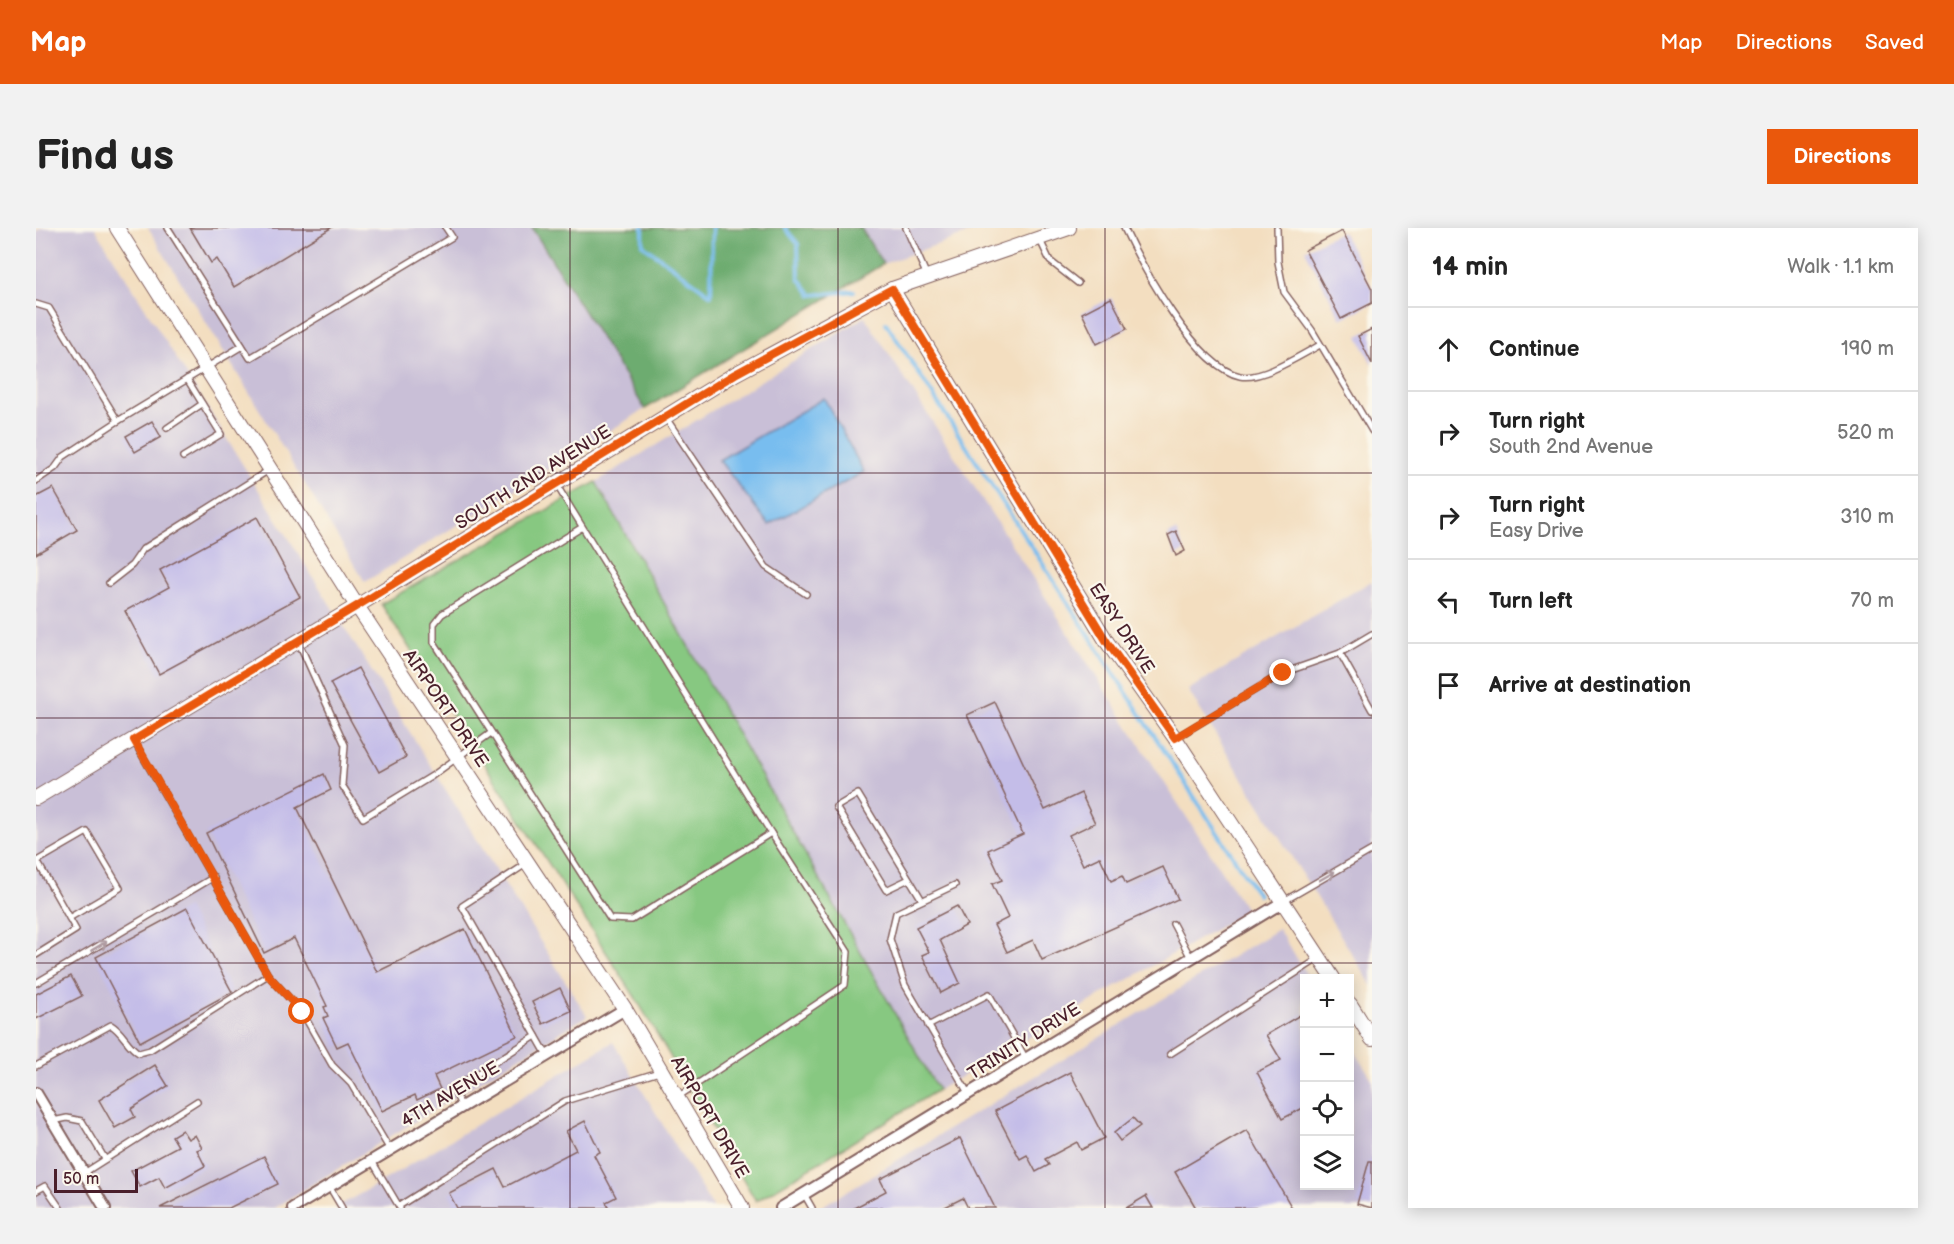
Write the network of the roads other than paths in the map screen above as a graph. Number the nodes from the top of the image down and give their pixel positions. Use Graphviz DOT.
graph roads {
  1 [pos="117,228"];
  2 [pos="168,228"];
  3 [pos="446,228"];
  4 [pos="906,228"];
  5 [pos="1070,228"];
  6 [pos="1124,228"];
  7 [pos="1278,228"];
  8 [pos="1038,237"];
  9 [pos="927,276"];
  10 [pos="1078,283"];
  11 [pos="892,289"];
  12 [pos="36,304"];
  13 [pos="1320,345"];
  14 [pos="242,346"];
  15 [pos="206,368"];
  16 [pos="187,379"];
  17 [pos="202,404"];
  18 [pos="665,416"];
  19 [pos="118,421"];
  20 [pos="166,428"];
  21 [pos="1372,431"];
  22 [pos="183,457"];
  23 [pos="270,469"];
  24 [pos="36,481"];
  25 [pos="556,484"];
  26 [pos="581,528"];
  27 [pos="109,583"];
  28 [pos="806,594"];
  29 [pos="357,606"];
  30 [pos="1372,634"];
  31 [pos="299,641"];
  32 [pos="1340,653"];
  33 [pos="1372,710"];
  34 [pos="491,733"];
  35 [pos="1175,738"];
  36 [pos="134,740"];
  37 [pos="457,758"];
  38 [pos="36,798"];
  39 [pos="771,833"];
  40 [pos="1372,850"];
  41 [pos="528,863"];
  42 [pos="214,877"];
  43 [pos="909,879"];
  44 [pos="955,885"];
  45 [pos="922,900"];
  46 [pos="1283,902"];
  47 [pos="69,918"];
  48 [pos="1173,924"];
  49 [pos="36,955"];
  50 [pos="1191,958"];
  51 [pos="1320,958"];
  52 [pos="1330,974"];
  53 [pos="268,975"];
  54 [pos="36,983"];
  55 [pos="625,1009"];
  56 [pos="1354,1010"];
  57 [pos="928,1026"];
  58 [pos="536,1036"];
  59 [pos="1372,1039"];
  60 [pos="1170,1054"];
  61 [pos="547,1055"];
  62 [pos="1026,1059"];
  63 [pos="36,1066"];
  64 [pos="662,1071"];
  65 [pos="36,1093"];
  66 [pos="969,1094"];
  67 [pos="677,1097"];
  68 [pos="197,1101"];
  69 [pos="461,1107"];
  70 [pos="53,1121"];
  71 [pos="390,1150"];
  72 [pos="105,1159"];
  73 [pos="372,1161"];
  74 [pos="84,1173"];
  75 [pos="329,1186"];
  76 [pos="36,1191"];
  77 [pos="804,1194"];
  78 [pos="399,1207"];
  79 [pos="60,1208"];
  80 [pos="105,1208"];
  81 [pos="293,1208"];
  82 [pos="342,1208"];
  83 [pos="742,1208"];
  84 [pos="781,1208"];
  85 [pos="812,1208"];
  1 -- 15 [label="street, AIRPORT DRIVE"];
  2 -- 14 [label="lane"];
  3 -- 14 [label="lane"];
  4 -- 9 [label="lane"];
  5 -- 8 [label="street, SOUTH 2ND AVENUE"];
  6 -- 13 [label="lane"];
  7 -- 13 [label="lane"];
  8 -- 9 [label="street, SOUTH 2ND AVENUE"];
  8 -- 10 [label="lane"];
  9 -- 11 [label="street, SOUTH 2ND AVENUE"];
  11 -- 18 [label="street, SOUTH 2ND AVENUE"];
  11 -- 35 [label="street, EASY DRIVE"];
  12 -- 19 [label="lane"];
  13 -- 21 [label="lane"];
  14 -- 15 [label="lane"];
  15 -- 16 [label="lane"];
  15 -- 23 [label="street, AIRPORT DRIVE"];
  16 -- 17 [label="lane"];
  16 -- 19 [label="lane"];
  17 -- 20 [label="lane"];
  17 -- 22 [label="lane"];
  18 -- 25 [label="street, SOUTH 2ND AVENUE"];
  18 -- 28 [label="lane"];
  19 -- 24 [label="lane"];
  23 -- 27 [label="lane"];
  23 -- 29 [label="street, AIRPORT DRIVE"];
  25 -- 26 [label="lane"];
  25 -- 29 [label="street, SOUTH 2ND AVENUE"];
  26 -- 34 [label="lane"];
  26 -- 39 [label="lane"];
  29 -- 31 [label="street, SOUTH 2ND AVENUE"];
  29 -- 37 [label="street, AIRPORT DRIVE"];
  30 -- 32 [label="lane"];
  31 -- 36 [label="street, SOUTH 2ND AVENUE"];
  31 -- 37 [label="lane"];
  32 -- 33 [label="lane"];
  32 -- 35 [label="lane"];
  34 -- 37 [label="lane"];
  34 -- 39 [label="lane"];
  35 -- 46 [label="street, EASY DRIVE"];
  36 -- 38 [label="street, SOUTH 2ND AVENUE"];
  36 -- 42 [label="lane"];
  37 -- 41 [label="street, AIRPORT DRIVE"];
  39 -- 67 [label="lane"];
  46 -- 40 [label="lane, one-way"];
  41 -- 55 [label="street, AIRPORT DRIVE"];
  41 -- 58 [label="lane"];
  42 -- 53 [label="lane"];
  54 -- 42 [label="lane, one-way"];
  43 -- 43 [label="lane"];
  43 -- 45 [label="lane"];
  44 -- 45 [label="lane"];
  45 -- 57 [label="lane"];
  46 -- 50 [label="street, TRINITY DRIVE"];
  46 -- 51 [label="street, EASY DRIVE"];
  47 -- 47 [label="lane"];
  47 -- 49 [label="lane"];
  48 -- 50 [label="lane"];
  50 -- 62 [label="street, TRINITY DRIVE"];
  51 -- 52 [label="street, EASY DRIVE"];
  51 -- 60 [label="lane"];
  53 -- 63 [label="lane"];
  53 -- 71 [label="lane"];
  55 -- 61 [label="street, 4TH AVENUE"];
  55 -- 64 [label="street, AIRPORT DRIVE"];
  56 -- 59 [label="street"];
  57 -- 62 [label="lane"];
  57 -- 66 [label="lane"];
  58 -- 61 [label="lane"];
  58 -- 69 [label="lane"];
  61 -- 69 [label="street, 4TH AVENUE"];
  62 -- 66 [label="street, TRINITY DRIVE"];
  64 -- 67 [label="street, AIRPORT DRIVE"];
  64 -- 78 [label="lane"];
  65 -- 70 [label="street"];
  66 -- 77 [label="street, TRINITY DRIVE"];
  67 -- 83 [label="street, AIRPORT DRIVE"];
  68 -- 72 [label="lane"];
  69 -- 71 [label="street, 4TH AVENUE"];
  70 -- 72 [label="lane"];
  70 -- 74 [label="street"];
  71 -- 73 [label="street, 4TH AVENUE"];
  72 -- 74 [label="lane"];
  73 -- 75 [label="street, 4TH AVENUE"];
  73 -- 78 [label="lane"];
  74 -- 80 [label="street"];
  75 -- 81 [label="street, 4TH AVENUE"];
  75 -- 82 [label="lane"];
  76 -- 79 [label="lane"];
  77 -- 84 [label="street, TRINITY DRIVE"];
  77 -- 85 [label="lane"];
}
